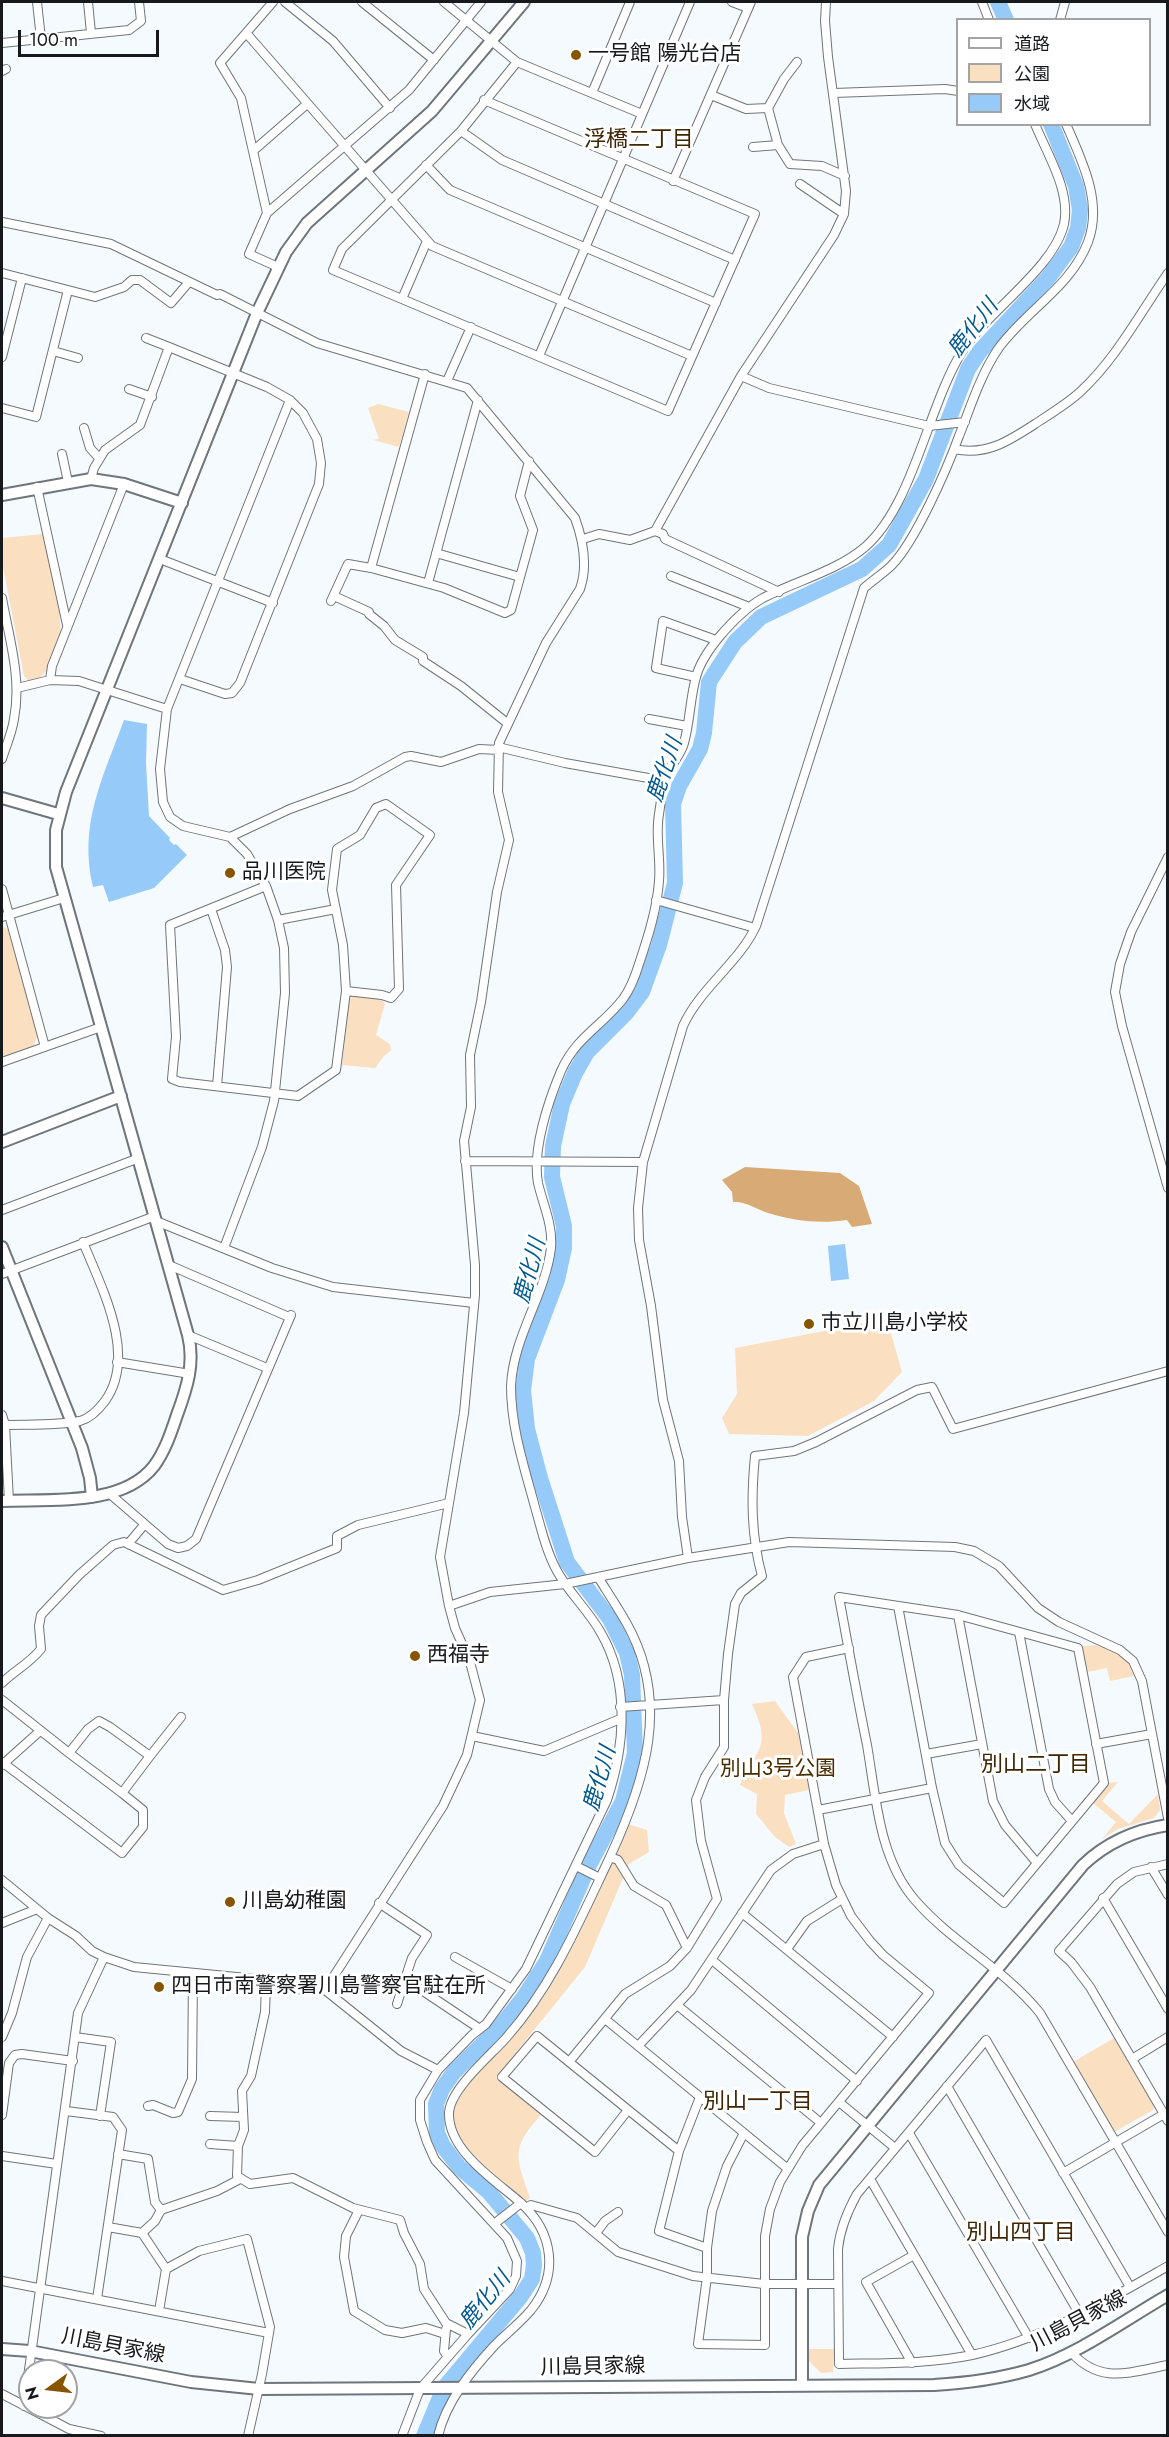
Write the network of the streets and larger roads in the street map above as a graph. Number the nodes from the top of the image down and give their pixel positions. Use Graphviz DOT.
graph roads {
  1 [pos="37,2"];
  2 [pos="88,2"];
  3 [pos="139,2"];
  4 [pos="273,2"];
  5 [pos="285,2"];
  6 [pos="362,2"];
  7 [pos="444,2"];
  8 [pos="481,2"];
  9 [pos="524,2"];
  10 [pos="630,2"];
  11 [pos="690,2"];
  12 [pos="732,2"];
  13 [pos="826,2"];
  14 [pos="982,2"];
  15 [pos="1065,2"];
  16 [pos="749,5"];
  17 [pos="988,18"];
  18 [pos="1061,18"];
  19 [pos="466,20"];
  20 [pos="91,33"];
  21 [pos="247,34"];
  22 [pos="41,39"];
  23 [pos="492,40"];
  24 [pos="2,44"];
  25 [pos="434,60"];
  26 [pos="517,62"];
  27 [pos="797,62"];
  28 [pos="956,91"];
  29 [pos="592,93"];
  30 [pos="834,93"];
  31 [pos="711,95"];
  32 [pos="484,100"];
  33 [pos="307,104"];
  34 [pos="390,108"];
  35 [pos="768,108"];
  36 [pos="642,114"];
  37 [pos="1036,126"];
  38 [pos="1067,126"];
  39 [pos="461,130"];
  40 [pos="778,145"];
  41 [pos="344,147"];
  42 [pos="753,147"];
  43 [pos="253,151"];
  44 [pos="623,159"];
  45 [pos="426,165"];
  46 [pos="365,171"];
  47 [pos="845,176"];
  48 [pos="674,181"];
  49 [pos="800,184"];
  50 [pos="392,200"];
  51 [pos="604,203"];
  52 [pos="267,213"];
  53 [pos="844,214"];
  54 [pos="2,222"];
  55 [pos="427,242"];
  56 [pos="586,247"];
  57 [pos="735,260"];
  58 [pos="278,267"];
  59 [pos="2,273"];
  60 [pos="1167,273"];
  61 [pos="22,278"];
  62 [pos="189,282"];
  63 [pos="68,290"];
  64 [pos="402,299"];
  65 [pos="562,301"];
  66 [pos="716,303"];
  67 [pos="257,313"];
  68 [pos="471,327"];
  69 [pos="146,339"];
  70 [pos="169,347"];
  71 [pos="53,351"];
  72 [pos="539,356"];
  73 [pos="692,356"];
  74 [pos="2,357"];
  75 [pos="78,358"];
  76 [pos="233,373"];
  77 [pos="425,374"];
  78 [pos="741,376"];
  79 [pos="447,381"];
  80 [pos="129,389"];
  81 [pos="152,397"];
  82 [pos="290,400"];
  83 [pos="478,400"];
  84 [pos="2,408"];
  85 [pos="962,422"];
  86 [pos="929,426"];
  87 [pos="84,428"];
  88 [pos="954,449"];
  89 [pos="62,454"];
  90 [pos="99,458"];
  91 [pos="529,461"];
  92 [pos="91,479"];
  93 [pos="68,482"];
  94 [pos="124,484"];
  95 [pos="37,487"];
  96 [pos="2,495"];
  97 [pos="182,503"];
  98 [pos="655,531"];
  99 [pos="583,539"];
  100 [pos="436,553"];
  101 [pos="160,559"];
  102 [pos="371,568"];
  103 [pos="671,576"];
  104 [pos="520,577"];
  105 [pos="218,582"];
  106 [pos="428,583"];
  107 [pos="779,592"];
  108 [pos="2,598"];
  109 [pos="273,603"];
  110 [pos="749,608"];
  111 [pos="4,625"];
  112 [pos="68,626"];
  113 [pos="716,640"];
  114 [pos="696,677"];
  115 [pos="180,679"];
  116 [pos="50,680"];
  117 [pos="17,688"];
  118 [pos="107,688"];
  119 [pos="167,709"];
  120 [pos="649,719"];
  121 [pos="507,723"];
  122 [pos="687,726"];
  123 [pos="498,748"];
  124 [pos="2,759"];
  125 [pos="665,781"];
  126 [pos="2,798"];
  127 [pos="58,814"];
  128 [pos="230,837"];
  129 [pos="1167,857"];
  130 [pos="266,886"];
  131 [pos="2,889"];
  132 [pos="64,898"];
  133 [pos="658,900"];
  134 [pos="211,909"];
  135 [pos="336,909"];
  136 [pos="5,915"];
  137 [pos="278,920"];
  138 [pos="754,928"];
  139 [pos="346,991"];
  140 [pos="101,1028"];
  141 [pos="45,1047"];
  142 [pos="2,1062"];
  143 [pos="217,1086"];
  144 [pos="275,1092"];
  145 [pos="121,1096"];
  146 [pos="2,1142"];
  147 [pos="139,1158"];
  148 [pos="465,1161"];
  149 [pos="536,1161"];
  150 [pos="643,1162"];
  151 [pos="1167,1188"];
  152 [pos="2,1210"];
  153 [pos="155,1219"];
  154 [pos="83,1242"];
  155 [pos="2,1247"];
  156 [pos="224,1248"];
  157 [pos="169,1265"];
  158 [pos="6,1272"];
  159 [pos="474,1303"];
  160 [pos="188,1335"];
  161 [pos="117,1362"];
  162 [pos="267,1368"];
  163 [pos="1167,1371"];
  164 [pos="190,1374"];
  165 [pos="2,1415"];
  166 [pos="72,1422"];
  167 [pos="3,1425"];
  168 [pos="110,1494"];
  169 [pos="92,1497"];
  170 [pos="5,1501"];
  171 [pos="449,1503"];
  172 [pos="144,1525"];
  173 [pos="128,1545"];
  174 [pos="754,1548"];
  175 [pos="688,1558"];
  176 [pos="595,1578"];
  177 [pos="568,1583"];
  178 [pos="449,1606"];
  179 [pos="898,1606"];
  180 [pos="958,1615"];
  181 [pos="1019,1632"];
  182 [pos="849,1648"];
  183 [pos="2,1683"];
  184 [pos="2,1700"];
  185 [pos="724,1700"];
  186 [pos="622,1707"];
  187 [pos="649,1707"];
  188 [pos="181,1717"];
  189 [pos="620,1719"];
  190 [pos="40,1731"];
  191 [pos="1152,1734"];
  192 [pos="472,1736"];
  193 [pos="982,1744"];
  194 [pos="1096,1744"];
  195 [pos="69,1753"];
  196 [pos="926,1754"];
  197 [pos="150,1756"];
  198 [pos="2,1763"];
  199 [pos="932,1788"];
  200 [pos="122,1793"];
  201 [pos="876,1799"];
  202 [pos="818,1810"];
  203 [pos="1167,1818"];
  204 [pos="1072,1821"];
  205 [pos="1167,1825"];
  206 [pos="824,1844"];
  207 [pos="610,1857"];
  208 [pos="1037,1863"];
  209 [pos="1167,1864"];
  210 [pos="577,1867"];
  211 [pos="1152,1867"];
  212 [pos="600,1877"];
  213 [pos="2,1880"];
  214 [pos="1167,1895"];
  215 [pos="1103,1898"];
  216 [pos="842,1899"];
  217 [pos="379,1903"];
  218 [pos="37,1909"];
  219 [pos="742,1913"];
  220 [pos="48,1918"];
  221 [pos="2,1923"];
  222 [pos="687,1948"];
  223 [pos="787,1949"];
  224 [pos="104,1957"];
  225 [pos="455,1957"];
  226 [pos="712,1960"];
  227 [pos="997,1971"];
  228 [pos="193,1974"];
  229 [pos="405,1979"];
  230 [pos="266,1984"];
  231 [pos="512,1989"];
  232 [pos="325,1990"];
  233 [pos="396,2004"];
  234 [pos="677,2005"];
  235 [pos="1167,2009"];
  236 [pos="605,2019"];
  237 [pos="480,2029"];
  238 [pos="2,2037"];
  239 [pos="75,2037"];
  240 [pos="893,2037"];
  241 [pos="1167,2037"];
  242 [pos="638,2046"];
  243 [pos="1132,2059"];
  244 [pos="72,2061"];
  245 [pos="569,2062"];
  246 [pos="438,2070"];
  247 [pos="857,2080"];
  248 [pos="947,2086"];
  249 [pos="700,2097"];
  250 [pos="839,2102"];
  251 [pos="148,2106"];
  252 [pos="628,2110"];
  253 [pos="66,2111"];
  254 [pos="2,2114"];
  255 [pos="100,2115"];
  256 [pos="210,2115"];
  257 [pos="1166,2117"];
  258 [pos="243,2118"];
  259 [pos="821,2123"];
  260 [pos="868,2126"];
  261 [pos="744,2133"];
  262 [pos="909,2133"];
  263 [pos="1114,2142"];
  264 [pos="210,2144"];
  265 [pos="238,2145"];
  266 [pos="895,2148"];
  267 [pos="679,2151"];
  268 [pos="118,2154"];
  269 [pos="2,2156"];
  270 [pos="57,2164"];
  271 [pos="788,2169"];
  272 [pos="1063,2173"];
  273 [pos="240,2179"];
  274 [pos="870,2179"];
  275 [pos="522,2205"];
  276 [pos="161,2210"];
  277 [pos="358,2210"];
  278 [pos="618,2212"];
  279 [pos="497,2222"];
  280 [pos="108,2227"];
  281 [pos="1167,2232"];
  282 [pos="596,2233"];
  283 [pos="142,2234"];
  284 [pos="707,2248"];
  285 [pos="914,2255"];
  286 [pos="1167,2266"];
  287 [pos="166,2269"];
  288 [pos="707,2277"];
  289 [pos="2,2281"];
  290 [pos="764,2284"];
  291 [pos="801,2284"];
  292 [pos="838,2284"];
  293 [pos="39,2288"];
  294 [pos="1130,2288"];
  295 [pos="1167,2295"];
  296 [pos="97,2300"];
  297 [pos="159,2311"];
  298 [pos="1080,2314"];
  299 [pos="446,2324"];
  300 [pos="269,2332"];
  301 [pos="445,2334"];
  302 [pos="468,2334"];
  303 [pos="1029,2338"];
  304 [pos="2,2349"];
  305 [pos="30,2351"];
  306 [pos="1071,2352"];
  307 [pos="972,2355"];
  308 [pos="448,2357"];
  309 [pos="29,2359"];
  310 [pos="912,2363"];
  311 [pos="1167,2366"];
  312 [pos="802,2385"];
  313 [pos="260,2389"];
  314 [pos="420,2389"];
  315 [pos="460,2389"];
  316 [pos="2,2394"];
  317 [pos="18,2403"];
  318 [pos="47,2419"];
  319 [pos="70,2432"];
  320 [pos="101,2436"];
  321 [pos="248,2436"];
  322 [pos="402,2436"];
  323 [pos="438,2436"];
  1 -- 22 [label="street"];
  2 -- 20 [label="street"];
  3 -- 20 [label="street"];
  4 -- 21 [label="street"];
  5 -- 34 [label="street"];
  6 -- 25 [label="street"];
  7 -- 19 [label="street"];
  8 -- 19 [label="street"];
  9 -- 23 [label="street"];
  10 -- 29 [label="street"];
  11 -- 36 [label="street"];
  12 -- 16 [label="street"];
  13 -- 30 [label="street"];
  14 -- 17 [label="street"];
  15 -- 18 [label="street"];
  16 -- 31 [label="street"];
  19 -- 23 [label="street"];
  19 -- 25 [label="street"];
  20 -- 22 [label="street"];
  21 -- 33 [label="street"];
  21 -- 43 [label="street"];
  22 -- 24 [label="street"];
  23 -- 26 [label="street"];
  23 -- 46 [label="street"];
  25 -- 34 [label="street"];
  26 -- 29 [label="street"];
  26 -- 32 [label="street"];
  27 -- 35 [label="street"];
  28 -- 30 [label="street"];
  29 -- 36 [label="street"];
  30 -- 47 [label="street"];
  31 -- 35 [label="street"];
  31 -- 48 [label="street"];
  32 -- 39 [label="street"];
  32 -- 44 [label="street"];
  33 -- 41 [label="street"];
  33 -- 43 [label="street"];
  34 -- 41 [label="street"];
  35 -- 40 [label="street"];
  36 -- 44 [label="street"];
  37 -- 86 [label="street"];
  38 -- 85 [label="street"];
  39 -- 45 [label="street"];
  39 -- 51 [label="street"];
  40 -- 42 [label="street"];
  40 -- 47 [label="street"];
  41 -- 46 [label="street"];
  41 -- 52 [label="street"];
  43 -- 52 [label="street"];
  44 -- 48 [label="street"];
  44 -- 51 [label="street"];
  45 -- 50 [label="street"];
  45 -- 56 [label="street"];
  46 -- 50 [label="street"];
  46 -- 58 [label="street"];
  47 -- 53 [label="street"];
  48 -- 57 [label="street"];
  49 -- 53 [label="street"];
  50 -- 55 [label="street"];
  50 -- 64 [label="street"];
  51 -- 56 [label="street"];
  51 -- 57 [label="street"];
  52 -- 58 [label="street"];
  53 -- 78 [label="street"];
  54 -- 62 [label="street"];
  55 -- 64 [label="street"];
  55 -- 65 [label="street"];
  56 -- 65 [label="street"];
  56 -- 66 [label="street"];
  57 -- 66 [label="street"];
  58 -- 67 [label="street"];
  59 -- 61 [label="street"];
  60 -- 88 [label="street"];
  61 -- 63 [label="street"];
  61 -- 74 [label="street"];
  62 -- 63 [label="street"];
  62 -- 67 [label="street"];
  63 -- 71 [label="street"];
  64 -- 68 [label="street"];
  65 -- 72 [label="street"];
  65 -- 73 [label="street"];
  66 -- 73 [label="street"];
  67 -- 76 [label="street"];
  67 -- 77 [label="street"];
  68 -- 72 [label="street"];
  68 -- 79 [label="street"];
  69 -- 70 [label="street"];
  70 -- 76 [label="street"];
  70 -- 81 [label="street"];
  71 -- 75 [label="street"];
  71 -- 84 [label="street"];
  72 -- 73 [label="street"];
  76 -- 82 [label="street"];
  76 -- 97 [label="street"];
  77 -- 79 [label="street"];
  77 -- 102 [label="street"];
  78 -- 86 [label="street"];
  78 -- 98 [label="street"];
  79 -- 83 [label="street"];
  80 -- 81 [label="street"];
  81 -- 90 [label="street"];
  82 -- 105 [label="street"];
  82 -- 109 [label="street"];
  83 -- 91 [label="street"];
  83 -- 100 [label="street"];
  85 -- 86 [label="street"];
  85 -- 88 [label="street"];
  86 -- 107 [label="street"];
  87 -- 90 [label="street"];
  88 -- 138 [label="street"];
  89 -- 93 [label="street"];
  90 -- 92 [label="street"];
  91 -- 99 [label="street"];
  91 -- 104 [label="street"];
  92 -- 93 [label="street"];
  92 -- 94 [label="street"];
  93 -- 95 [label="street"];
  94 -- 97 [label="street"];
  94 -- 112 [label="street"];
  95 -- 96 [label="street"];
  95 -- 112 [label="street"];
  97 -- 101 [label="street"];
  98 -- 99 [label="street"];
  98 -- 107 [label="street"];
  99 -- 121 [label="street"];
  100 -- 104 [label="street"];
  100 -- 106 [label="street"];
  101 -- 105 [label="street"];
  101 -- 118 [label="street"];
  102 -- 106 [label="street"];
  102 -- 121 [label="street"];
  103 -- 110 [label="street"];
  104 -- 106 [label="street"];
  105 -- 109 [label="street"];
  105 -- 115 [label="street"];
  107 -- 110 [label="street"];
  108 -- 111 [label="street"];
  109 -- 115 [label="street"];
  110 -- 113 [label="street"];
  111 -- 117 [label="street"];
  112 -- 116 [label="street"];
  113 -- 114 [label="street"];
  113 -- 114 [label="street"];
  114 -- 122 [label="street"];
  115 -- 119 [label="street"];
  116 -- 117 [label="street"];
  116 -- 118 [label="street"];
  117 -- 124 [label="street"];
  118 -- 119 [label="street"];
  118 -- 127 [label="street"];
  119 -- 128 [label="street"];
  120 -- 122 [label="street"];
  121 -- 123 [label="street"];
  122 -- 125 [label="street"];
  123 -- 125 [label="street"];
  123 -- 128 [label="street"];
  123 -- 148 [label="street"];
  125 -- 133 [label="street"];
  126 -- 127 [label="street"];
  127 -- 132 [label="street"];
  128 -- 130 [label="street"];
  129 -- 151 [label="street"];
  130 -- 134 [label="street"];
  130 -- 137 [label="street"];
  131 -- 136 [label="street"];
  132 -- 136 [label="street"];
  132 -- 140 [label="street"];
  133 -- 138 [label="street"];
  133 -- 149 [label="street"];
  134 -- 143 [label="street"];
  134 -- 143 [label="street"];
  135 -- 137 [label="street"];
  135 -- 139 [label="street"];
  135 -- 139 [label="street"];
  136 -- 141 [label="street"];
  137 -- 144 [label="street"];
  138 -- 150 [label="street"];
  139 -- 144 [label="street"];
  140 -- 141 [label="street"];
  140 -- 145 [label="street"];
  141 -- 142 [label="street"];
  143 -- 144 [label="street"];
  144 -- 156 [label="street"];
  145 -- 146 [label="street"];
  145 -- 147 [label="street"];
  147 -- 152 [label="street"];
  147 -- 153 [label="street"];
  148 -- 149 [label="street"];
  148 -- 159 [label="street"];
  149 -- 150 [label="street"];
  149 -- 177 [label="street"];
  150 -- 175 [label="street"];
  153 -- 154 [label="street"];
  153 -- 156 [label="street"];
  153 -- 157 [label="street"];
  154 -- 158 [label="street"];
  154 -- 161 [label="street"];
  155 -- 158 [label="street"];
  156 -- 159 [label="street"];
  157 -- 160 [label="street"];
  157 -- 162 [label="street"];
  158 -- 166 [label="street"];
  159 -- 171 [label="street"];
  160 -- 162 [label="street"];
  160 -- 164 [label="street"];
  161 -- 164 [label="street"];
  161 -- 166 [label="street"];
  162 -- 172 [label="street"];
  163 -- 174 [label="street"];
  164 -- 168 [label="street"];
  165 -- 167 [label="street"];
  166 -- 167 [label="street"];
  166 -- 169 [label="street"];
  167 -- 170 [label="street"];
  168 -- 169 [label="street"];
  168 -- 172 [label="street"];
  169 -- 170 [label="street"];
  171 -- 173 [label="street"];
  171 -- 178 [label="street"];
  172 -- 173 [label="street"];
  173 -- 183 [label="street"];
  174 -- 175 [label="street"];
  174 -- 185 [label="street"];
  174 -- 191 [label="street"];
  175 -- 176 [label="street"];
  176 -- 177 [label="street"];
  176 -- 187 [label="street"];
  177 -- 178 [label="street"];
  177 -- 186 [label="street"];
  178 -- 192 [label="street"];
  179 -- 180 [label="street"];
  179 -- 182 [label="street"];
  179 -- 196 [label="street"];
  180 -- 181 [label="street"];
  180 -- 193 [label="street"];
  181 -- 194 [label="street"];
  181 -- 204 [label="street"];
  182 -- 201 [label="street"];
  182 -- 202 [label="street"];
  184 -- 190 [label="street"];
  185 -- 187 [label="street"];
  185 -- 222 [label="street"];
  186 -- 187 [label="street"];
  186 -- 189 [label="street"];
  187 -- 207 [label="street"];
  188 -- 197 [label="street"];
  189 -- 192 [label="street"];
  189 -- 210 [label="street"];
  190 -- 195 [label="street"];
  190 -- 198 [label="street"];
  191 -- 194 [label="street"];
  191 -- 203 [label="street"];
  192 -- 217 [label="street"];
  193 -- 196 [label="street"];
  193 -- 208 [label="street"];
  194 -- 204 [label="street"];
  195 -- 197 [label="street"];
  195 -- 200 [label="street"];
  196 -- 199 [label="street"];
  197 -- 200 [label="street"];
  198 -- 200 [label="street"];
  199 -- 201 [label="street"];
  199 -- 208 [label="street"];
  201 -- 202 [label="street"];
  201 -- 227 [label="street"];
  202 -- 206 [label="street"];
  204 -- 208 [label="street"];
  205 -- 227 [label="street"];
  206 -- 216 [label="street"];
  206 -- 219 [label="street"];
  207 -- 212 [label="street"];
  207 -- 222 [label="street"];
  209 -- 211 [label="street"];
  210 -- 212 [label="street"];
  210 -- 231 [label="street"];
  211 -- 214 [label="street"];
  211 -- 215 [label="street"];
  212 -- 275 [label="street"];
  213 -- 218 [label="street"];
  215 -- 235 [label="street"];
  215 -- 243 [label="street"];
  216 -- 223 [label="street"];
  216 -- 240 [label="street"];
  217 -- 229 [label="street"];
  217 -- 232 [label="street"];
  218 -- 220 [label="street"];
  218 -- 221 [label="street"];
  219 -- 223 [label="street"];
  219 -- 226 [label="street"];
  220 -- 224 [label="street"];
  220 -- 238 [label="street"];
  222 -- 236 [label="street"];
  223 -- 240 [label="street"];
  224 -- 228 [label="street"];
  224 -- 239 [label="street"];
  225 -- 231 [label="street"];
  226 -- 234 [label="street"];
  226 -- 247 [label="street"];
  227 -- 260 [label="street"];
  227 -- 263 [label="street"];
  228 -- 230 [label="street"];
  228 -- 251 [label="street"];
  229 -- 233 [label="street"];
  229 -- 237 [label="street"];
  230 -- 232 [label="street"];
  230 -- 258 [label="street"];
  231 -- 237 [label="street"];
  232 -- 246 [label="street"];
  234 -- 242 [label="street"];
  234 -- 259 [label="street"];
  236 -- 242 [label="street"];
  236 -- 245 [label="street"];
  237 -- 246 [label="street"];
  239 -- 244 [label="street"];
  239 -- 255 [label="street"];
  240 -- 247 [label="street"];
  241 -- 243 [label="street"];
  242 -- 249 [label="street"];
  243 -- 257 [label="street"];
  244 -- 253 [label="street"];
  244 -- 254 [label="street"];
  245 -- 252 [label="street"];
  245 -- 252 [label="street"];
  246 -- 279 [label="street"];
  247 -- 250 [label="street"];
  248 -- 262 [label="street"];
  248 -- 272 [label="street"];
  248 -- 298 [label="street"];
  249 -- 261 [label="street"];
  249 -- 267 [label="street"];
  250 -- 259 [label="street"];
  250 -- 260 [label="street"];
  252 -- 267 [label="street"];
  253 -- 255 [label="street"];
  253 -- 270 [label="street"];
  255 -- 268 [label="street"];
  256 -- 258 [label="street"];
  257 -- 263 [label="street"];
  258 -- 265 [label="street"];
  259 -- 271 [label="street"];
  260 -- 266 [label="street"];
  260 -- 291 [label="street"];
  261 -- 271 [label="street"];
  261 -- 284 [label="street"];
  262 -- 266 [label="street"];
  262 -- 303 [label="street"];
  263 -- 272 [label="street"];
  263 -- 281 [label="street"];
  264 -- 265 [label="street"];
  265 -- 273 [label="street"];
  266 -- 274 [label="street"];
  267 -- 284 [label="street"];
  268 -- 276 [label="street"];
  268 -- 280 [label="street"];
  269 -- 270 [label="street"];
  270 -- 293 [label="street"];
  271 -- 290 [label="street"];
  272 -- 294 [label="street"];
  273 -- 276 [label="street"];
  273 -- 277 [label="street"];
  274 -- 285 [label="street"];
  274 -- 292 [label="street"];
  275 -- 279 [label="street"];
  275 -- 282 [label="street"];
  275 -- 315 [label="street"];
  276 -- 283 [label="street"];
  277 -- 299 [label="street"];
  277 -- 301 [label="street"];
  278 -- 282 [label="street"];
  279 -- 302 [label="street"];
  280 -- 283 [label="street"];
  280 -- 296 [label="street"];
  282 -- 288 [label="street"];
  283 -- 287 [label="street"];
  284 -- 288 [label="street"];
  285 -- 307 [label="street"];
  285 -- 310 [label="street"];
  286 -- 294 [label="street"];
  287 -- 297 [label="street"];
  287 -- 300 [label="street"];
  288 -- 290 [label="street"];
  288 -- 290 [label="street"];
  289 -- 293 [label="street"];
  290 -- 291 [label="street"];
  291 -- 292 [label="street"];
  291 -- 312 [label="street"];
  292 -- 310 [label="street"];
  293 -- 296 [label="street"];
  293 -- 305 [label="street"];
  294 -- 298 [label="street"];
  295 -- 306 [label="street, 川島貝家線"];
  296 -- 297 [label="street"];
  297 -- 300 [label="street"];
  298 -- 303 [label="street"];
  299 -- 301 [label="street"];
  299 -- 302 [label="street"];
  300 -- 313 [label="street"];
  301 -- 308 [label="street"];
  302 -- 308 [label="street"];
  303 -- 307 [label="street"];
  304 -- 305 [label="street, 川島貝家線"];
  305 -- 309 [label="street"];
  305 -- 313 [label="street, 川島貝家線"];
  306 -- 311 [label="street"];
  306 -- 312 [label="street, 川島貝家線"];
  307 -- 310 [label="street"];
  308 -- 314 [label="street"];
  312 -- 315 [label="street, 川島貝家線"];
  313 -- 314 [label="street, 川島貝家線"];
  313 -- 321 [label="street"];
  314 -- 315 [label="street, 川島貝家線"];
  314 -- 322 [label="street"];
  315 -- 323 [label="street"];
  316 -- 317 [label="street"];
  318 -- 319 [label="street"];
  319 -- 320 [label="street"];
}
